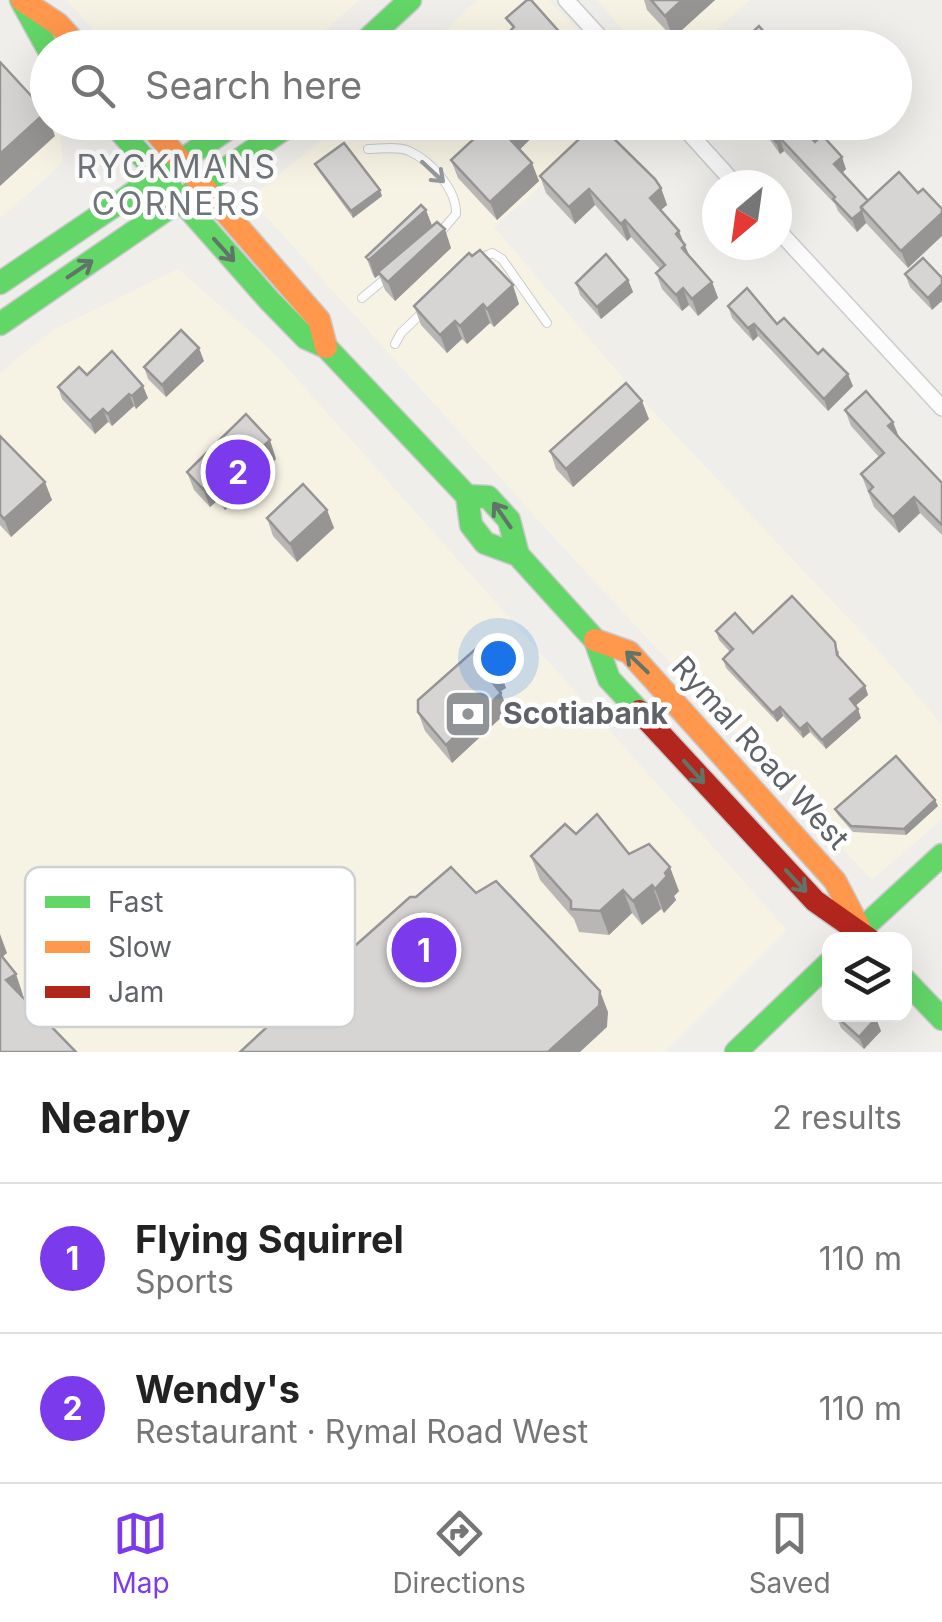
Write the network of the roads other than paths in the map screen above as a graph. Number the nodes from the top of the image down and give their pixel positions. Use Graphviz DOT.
graph roads {
  1 [pos="22,0"];
  2 [pos="410,0"];
  3 [pos="566,0"];
  4 [pos="38,30"];
  5 [pos="64,30"];
  6 [pos="378,30"];
  7 [pos="594,30"];
  8 [pos="128,140"];
  9 [pos="163,140"];
  10 [pos="213,140"];
  11 [pos="268,140"];
  12 [pos="695,140"];
  13 [pos="368,148"];
  14 [pos="183,162"];
  15 [pos="722,170"];
  16 [pos="161,176"];
  17 [pos="202,186"];
  18 [pos="181,202"];
  19 [pos="428,242"];
  20 [pos="792,245"];
  21 [pos="467,269"];
  22 [pos="389,276"];
  23 [pos="0,283"];
  24 [pos="362,298"];
  25 [pos="428,308"];
  26 [pos="547,322"];
  27 [pos="0,324"];
  28 [pos="396,344"];
  29 [pos="326,347"];
  30 [pos="942,408"];
  31 [pos="467,496"];
  32 [pos="518,555"];
  33 [pos="594,640"];
  34 [pos="942,855"];
  35 [pos="855,932"];
  36 [pos="858,932"];
  37 [pos="864,932"];
  38 [pos="822,970"];
  39 [pos="912,987"];
  40 [pos="942,1020"];
  41 [pos="736,1052"];
  1 -- 4 [label="main road"];
  1 -- 5 [label="main road"];
  2 -- 6 [label="main road"];
  3 -- 7 [label="street"];
  8 -- 16 [label="main road"];
  9 -- 14 [label="main road"];
  10 -- 14 [label="main road"];
  11 -- 17 [label="main road"];
  12 -- 15 [label="street"];
  13 -- 19 [label="lane, one-way"];
  14 -- 16 [label="main road"];
  14 -- 17 [label="main road"];
  16 -- 18 [label="main road"];
  16 -- 23 [label="main road"];
  17 -- 18 [label="main road"];
  17 -- 29 [label="main road"];
  27 -- 18 [label="main road, one-way"];
  18 -- 29 [label="main road, one-way"];
  20 -- 30 [label="street"];
  21 -- 26 [label="lane"];
  22 -- 24 [label="lane"];
  25 -- 28 [label="lane"];
  29 -- 31 [label="main road, Rymal Road West"];
  31 -- 32 [label="main road, Rymal Road West"];
  32 -- 31 [label="main road, Rymal Road West, one-way"];
  32 -- 33 [label="main road, Rymal Road West"];
  33 -- 35 [label="main road, Rymal Road West, one-way"];
  36 -- 33 [label="main road, Rymal Road West, one-way"];
  34 -- 37 [label="main road"];
  38 -- 41 [label="main road"];
  39 -- 40 [label="main road"];
}
